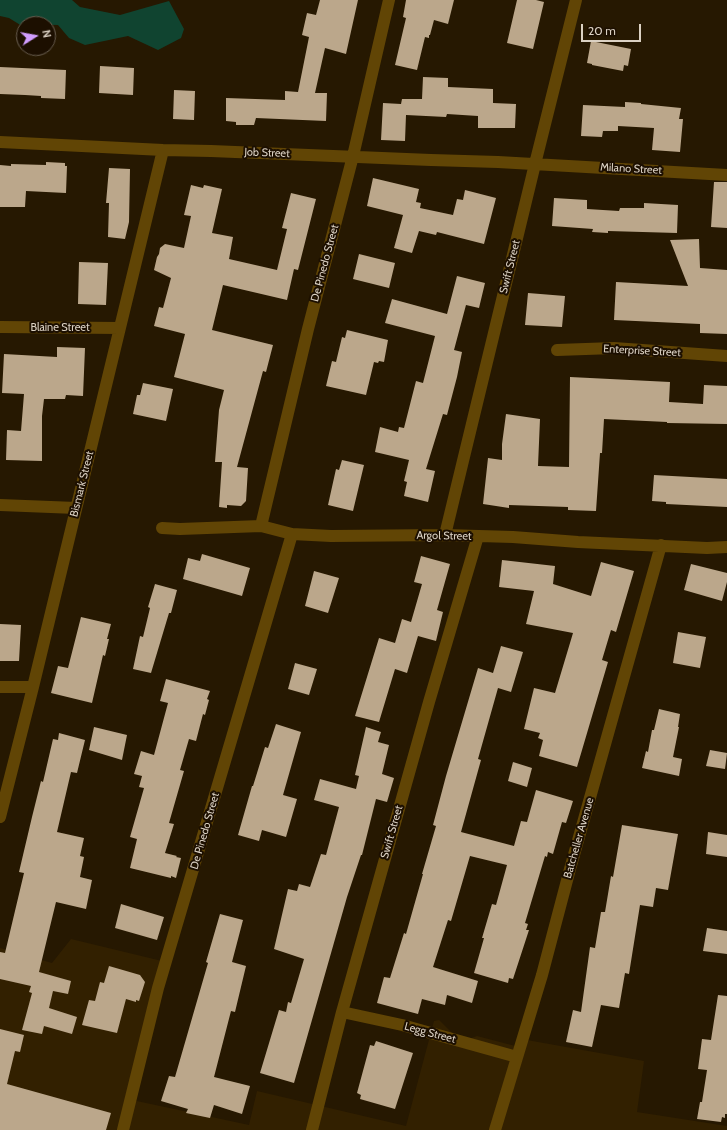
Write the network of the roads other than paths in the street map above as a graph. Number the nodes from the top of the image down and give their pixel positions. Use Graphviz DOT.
graph roads {
  1 [pos="389,0"];
  2 [pos="576,0"];
  3 [pos="0,142"];
  4 [pos="163,150"];
  5 [pos="353,156"];
  6 [pos="535,164"];
  7 [pos="727,175"];
  8 [pos="0,327"];
  9 [pos="120,328"];
  10 [pos="557,350"];
  11 [pos="727,356"];
  12 [pos="0,505"];
  13 [pos="76,508"];
  14 [pos="261,526"];
  15 [pos="162,528"];
  16 [pos="292,534"];
  17 [pos="445,535"];
  18 [pos="478,536"];
  19 [pos="661,545"];
  20 [pos="727,547"];
  21 [pos="0,687"];
  22 [pos="33,687"];
  23 [pos="0,817"];
  24 [pos="342,1012"];
  25 [pos="517,1057"];
  26 [pos="123,1130"];
  27 [pos="312,1130"];
  28 [pos="496,1130"];
  1 -- 5 [label="street, De Pinedo Street"];
  2 -- 6 [label="street, Swift Street"];
  3 -- 4 [label="street, Job Street"];
  4 -- 5 [label="street, Job Street"];
  4 -- 9 [label="street, Bismark Street"];
  5 -- 6 [label="street, Job Street"];
  5 -- 14 [label="street, De Pinedo Street"];
  6 -- 7 [label="street, Milano Street"];
  6 -- 17 [label="street, Swift Street"];
  8 -- 9 [label="street, Blaine Street"];
  9 -- 13 [label="street, Bismark Street"];
  10 -- 11 [label="street, Enterprise Street"];
  12 -- 13 [label="street"];
  13 -- 22 [label="street, Bismark Street"];
  14 -- 15 [label="street, Argol Street"];
  14 -- 16 [label="street, Argol Street"];
  16 -- 17 [label="street, Argol Street"];
  16 -- 26 [label="street, De Pinedo Street"];
  17 -- 18 [label="street, Argol Street"];
  18 -- 19 [label="street, Argol Street"];
  18 -- 24 [label="street, Swift Street"];
  19 -- 20 [label="street, Argol Street"];
  19 -- 25 [label="street, Batcheller Avenue"];
  21 -- 22 [label="street"];
  22 -- 23 [label="street, Bismark Street"];
  24 -- 25 [label="street, Legg Street"];
  24 -- 27 [label="street, Swift Street"];
  25 -- 28 [label="street, Batcheller Avenue"];
}
